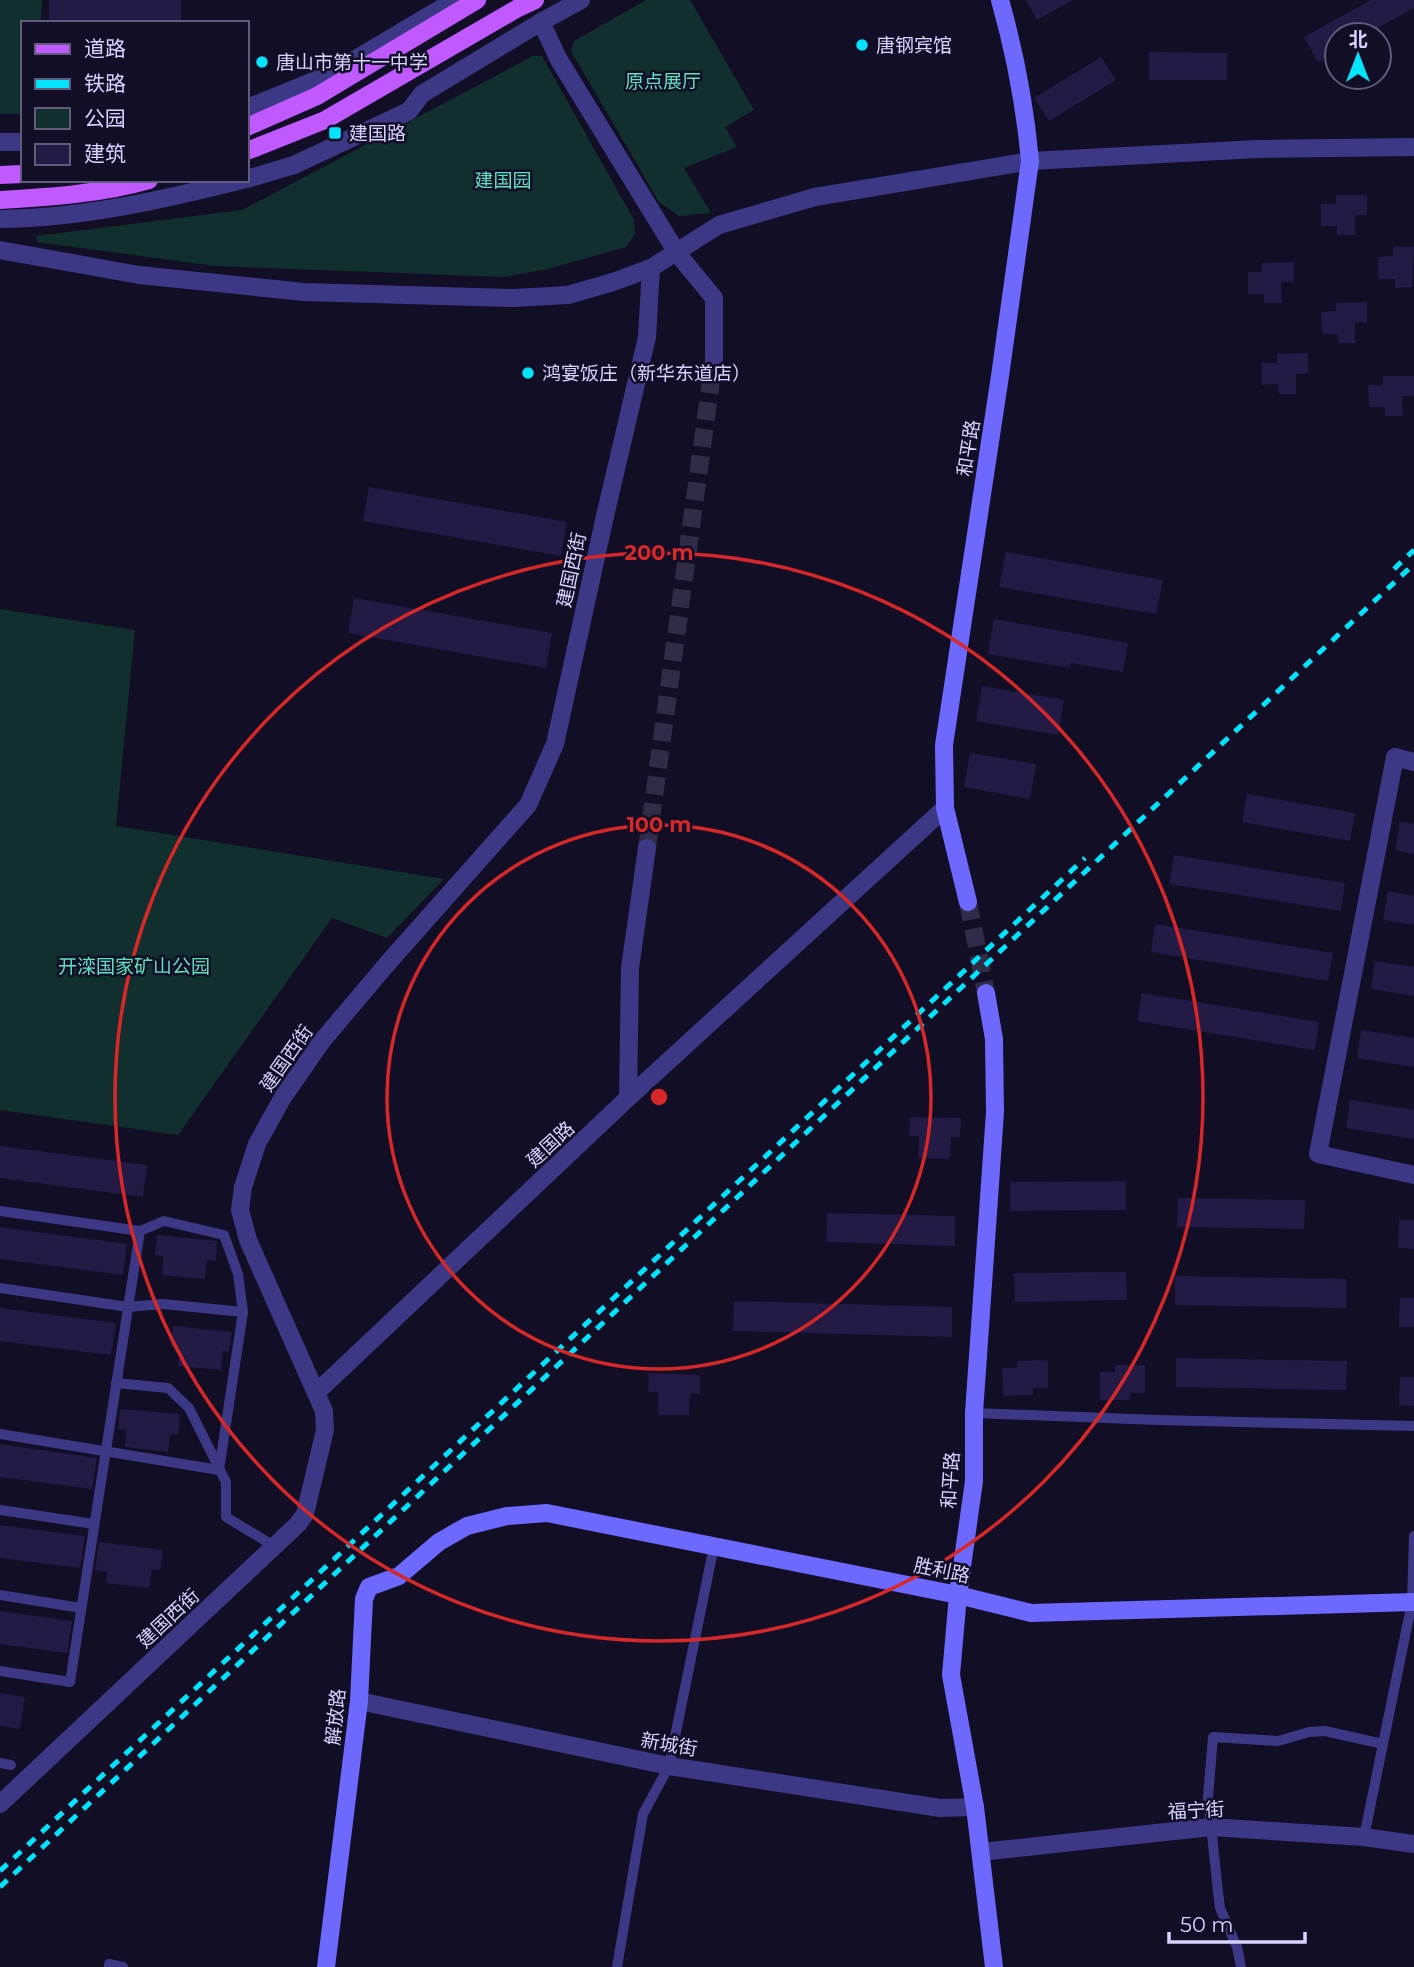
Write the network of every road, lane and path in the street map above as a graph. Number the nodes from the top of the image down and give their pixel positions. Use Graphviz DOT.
graph roads {
  1 [pos="455,0"];
  2 [pos="477,0"];
  3 [pos="535,0"];
  4 [pos="582,0"];
  5 [pos="1000,0"];
  6 [pos="541,22"];
  7 [pos="248,108"];
  8 [pos="248,127"];
  9 [pos="0,142"];
  10 [pos="21,142"];
  11 [pos="1414,147"];
  12 [pos="248,151"];
  13 [pos="1030,162"];
  14 [pos="21,174"];
  15 [pos="0,175"];
  16 [pos="248,179"];
  17 [pos="142,182"];
  18 [pos="236,182"];
  19 [pos="0,200"];
  20 [pos="0,219"];
  21 [pos="0,250"];
  22 [pos="677,253"];
  23 [pos="651,268"];
  24 [pos="715,359"];
  25 [pos="1414,762"];
  26 [pos="945,808"];
  27 [pos="648,848"];
  28 [pos="968,902"];
  29 [pos="986,993"];
  30 [pos="628,1098"];
  31 [pos="1414,1175"];
  32 [pos="0,1211"];
  33 [pos="140,1231"];
  34 [pos="0,1288"];
  35 [pos="128,1307"];
  36 [pos="243,1312"];
  37 [pos="116,1383"];
  38 [pos="317,1392"];
  39 [pos="974,1413"];
  40 [pos="1414,1426"];
  41 [pos="0,1434"];
  42 [pos="105,1452"];
  43 [pos="219,1470"];
  44 [pos="0,1510"];
  45 [pos="94,1524"];
  46 [pos="467,1526"];
  47 [pos="1414,1536"];
  48 [pos="274,1546"];
  49 [pos="714,1546"];
  50 [pos="0,1595"];
  51 [pos="958,1595"];
  52 [pos="1413,1602"];
  53 [pos="81,1608"];
  54 [pos="0,1671"];
  55 [pos="359,1701"];
  56 [pos="1383,1744"];
  57 [pos="668,1766"];
  58 [pos="0,1804"];
  59 [pos="975,1807"];
  60 [pos="1211,1827"];
  61 [pos="1364,1837"];
  62 [pos="1414,1844"];
  63 [pos="981,1852"];
  64 [pos="109,1967"];
  65 [pos="123,1967"];
  66 [pos="326,1967"];
  67 [pos="617,1967"];
  68 [pos="994,1967"];
  69 [pos="1241,1967"];
  1 -- 7 [label="street"];
  2 -- 8 [label="main road"];
  3 -- 12 [label="main road"];
  4 -- 6 [label="street"];
  5 -- 13 [label="street, 和平路"];
  6 -- 16 [label="street"];
  6 -- 22 [label="street"];
  9 -- 10 [label="street"];
  11 -- 13 [label="street"];
  13 -- 22 [label="street"];
  13 -- 26 [label="street, 和平路"];
  14 -- 15 [label="main road"];
  17 -- 19 [label="main road"];
  18 -- 20 [label="street"];
  21 -- 23 [label="street"];
  22 -- 23 [label="street"];
  22 -- 24 [label="street"];
  23 -- 38 [label="street, 建国西街"];
  25 -- 31 [label="street"];
  26 -- 28 [label="street, 和平路"];
  26 -- 30 [label="street, 建国路"];
  27 -- 30 [label="street"];
  29 -- 39 [label="street, 和平路"];
  30 -- 38 [label="street, 建国路"];
  32 -- 33 [label="lane"];
  33 -- 35 [label="lane"];
  33 -- 36 [label="lane"];
  34 -- 35 [label="lane"];
  35 -- 36 [label="lane"];
  35 -- 37 [label="lane"];
  36 -- 43 [label="lane"];
  37 -- 42 [label="lane"];
  37 -- 43 [label="lane"];
  38 -- 48 [label="street, 建国西街"];
  39 -- 40 [label="lane"];
  39 -- 51 [label="street, 和平路"];
  41 -- 42 [label="lane"];
  42 -- 43 [label="lane"];
  42 -- 45 [label="lane"];
  43 -- 48 [label="lane"];
  44 -- 45 [label="lane"];
  45 -- 53 [label="lane"];
  46 -- 49 [label="street, 胜利路"];
  46 -- 55 [label="street, 解放路"];
  47 -- 52 [label="lane"];
  48 -- 58 [label="street, 建国西街"];
  49 -- 51 [label="street, 胜利路"];
  49 -- 57 [label="lane"];
  50 -- 53 [label="lane"];
  51 -- 52 [label="street, 胜利路"];
  51 -- 59 [label="street, 和平路"];
  52 -- 56 [label="lane"];
  53 -- 54 [label="lane"];
  55 -- 57 [label="street, 新城街"];
  55 -- 66 [label="street, 解放路"];
  56 -- 60 [label="lane"];
  56 -- 61 [label="lane"];
  57 -- 59 [label="street, 新城街"];
  57 -- 67 [label="lane"];
  59 -- 63 [label="street, 和平路"];
  60 -- 61 [label="street, 福宁街"];
  60 -- 63 [label="street, 福宁街"];
  60 -- 69 [label="lane"];
  61 -- 62 [label="street, 福宁街"];
  63 -- 68 [label="street, 和平路"];
  64 -- 65 [label="lane"];
}
